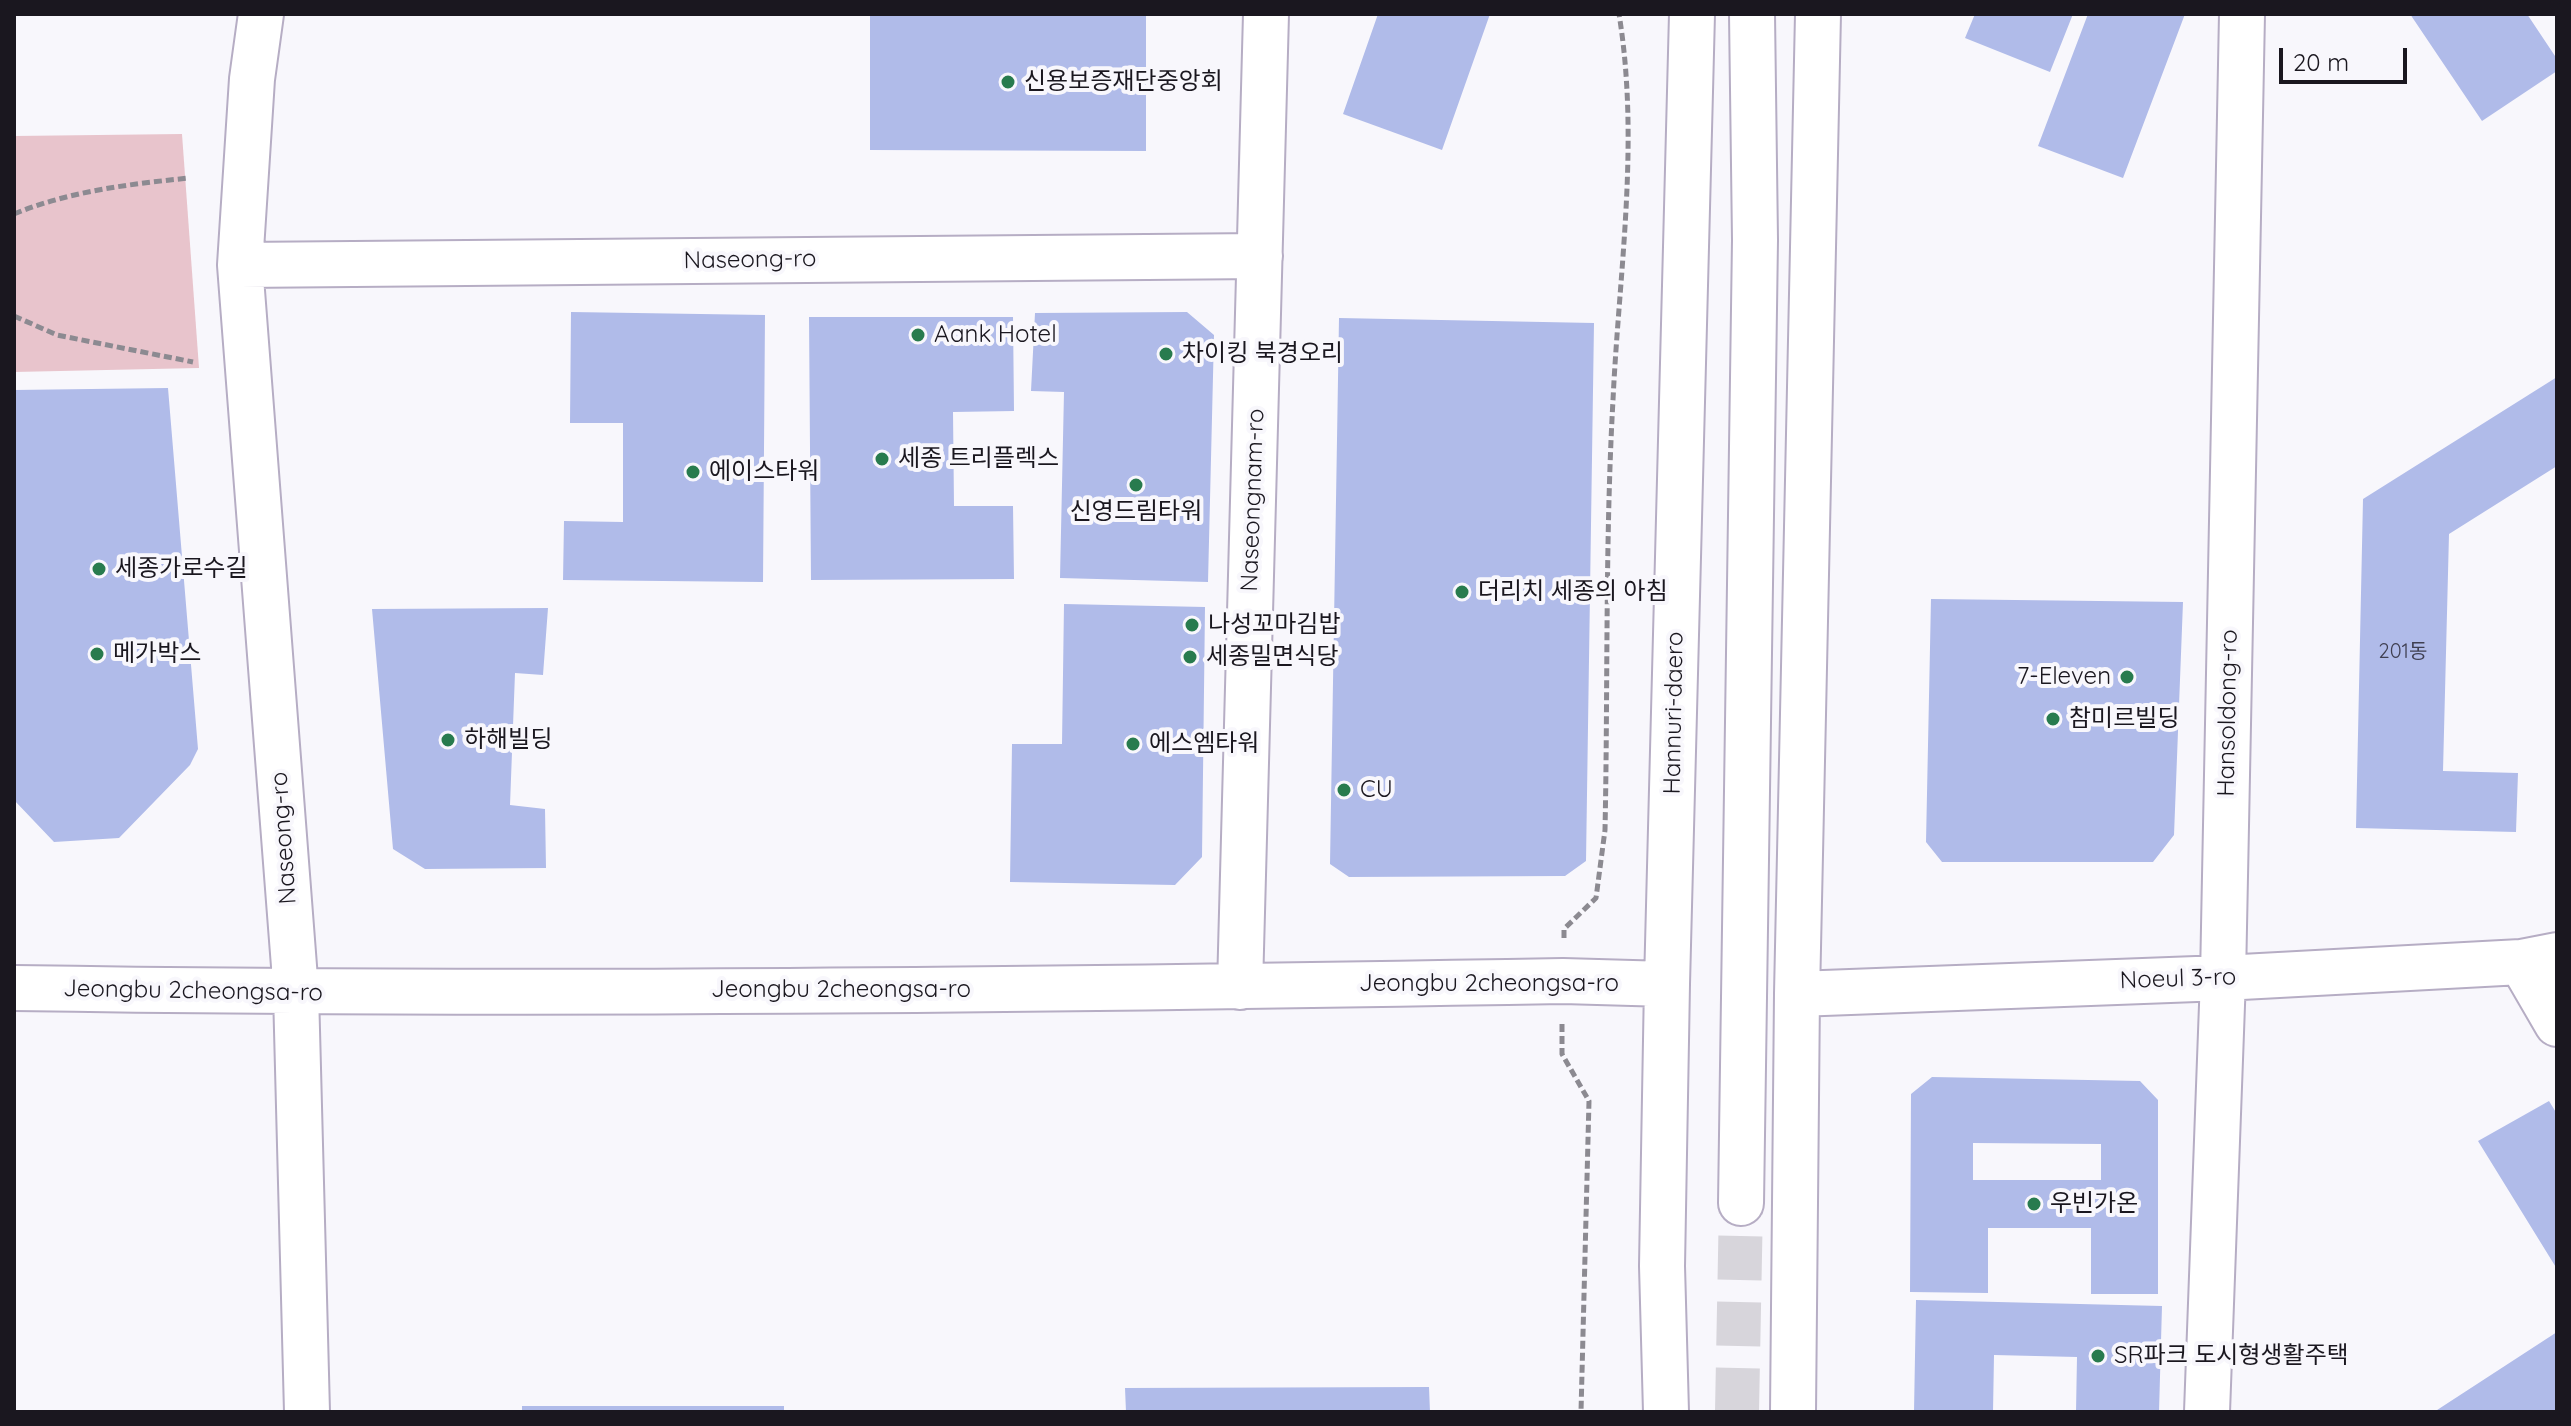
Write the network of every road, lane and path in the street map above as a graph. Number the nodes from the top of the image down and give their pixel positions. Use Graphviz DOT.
graph roads {
  1 [pos="261,14"];
  2 [pos="1266,14"];
  3 [pos="1619,14"];
  4 [pos="1692,14"];
  5 [pos="1752,14"];
  6 [pos="1818,14"];
  7 [pos="2242,14"];
  8 [pos="189,178"];
  9 [pos="14,214"];
  10 [pos="1260,256"];
  11 [pos="240,265"];
  12 [pos="14,316"];
  13 [pos="193,362"];
  14 [pos="1564,929"];
  15 [pos="2539,959"];
  16 [pos="2223,978"];
  17 [pos="1667,984"];
  18 [pos="1240,987"];
  19 [pos="14,988"];
  20 [pos="296,992"];
  21 [pos="1797,994"];
  22 [pos="2557,1024"];
  23 [pos="1562,1054"];
  24 [pos="1741,1203"];
  25 [pos="307,1412"];
  26 [pos="1581,1412"];
  27 [pos="1666,1412"];
  28 [pos="1793,1412"];
  29 [pos="2207,1412"];
  1 -- 11 [label="street, Naseong-ro"];
  2 -- 10 [label="street, Naseongnam-ro"];
  3 -- 14 [label="path"];
  4 -- 17 [label="street, Hannuri-daero"];
  5 -- 24 [label="street"];
  6 -- 21 [label="street"];
  7 -- 16 [label="street, Hansoldong-ro"];
  8 -- 9 [label="path"];
  10 -- 11 [label="street, Naseong-ro"];
  10 -- 18 [label="street, Naseongnam-ro"];
  11 -- 20 [label="street, Naseong-ro"];
  12 -- 13 [label="path"];
  15 -- 16 [label="street, Noeul 3-ro"];
  15 -- 22 [label="street"];
  16 -- 21 [label="street, Noeul 3-ro"];
  16 -- 29 [label="street, Hansoldong-ro"];
  17 -- 18 [label="street, Jeongbu 2cheongsa-ro"];
  17 -- 27 [label="street, Hannuri-daero"];
  18 -- 20 [label="street, Jeongbu 2cheongsa-ro"];
  19 -- 20 [label="street, Jeongbu 2cheongsa-ro"];
  20 -- 25 [label="street, Naseong-ro"];
  21 -- 28 [label="street"];
  23 -- 26 [label="path"];
}
